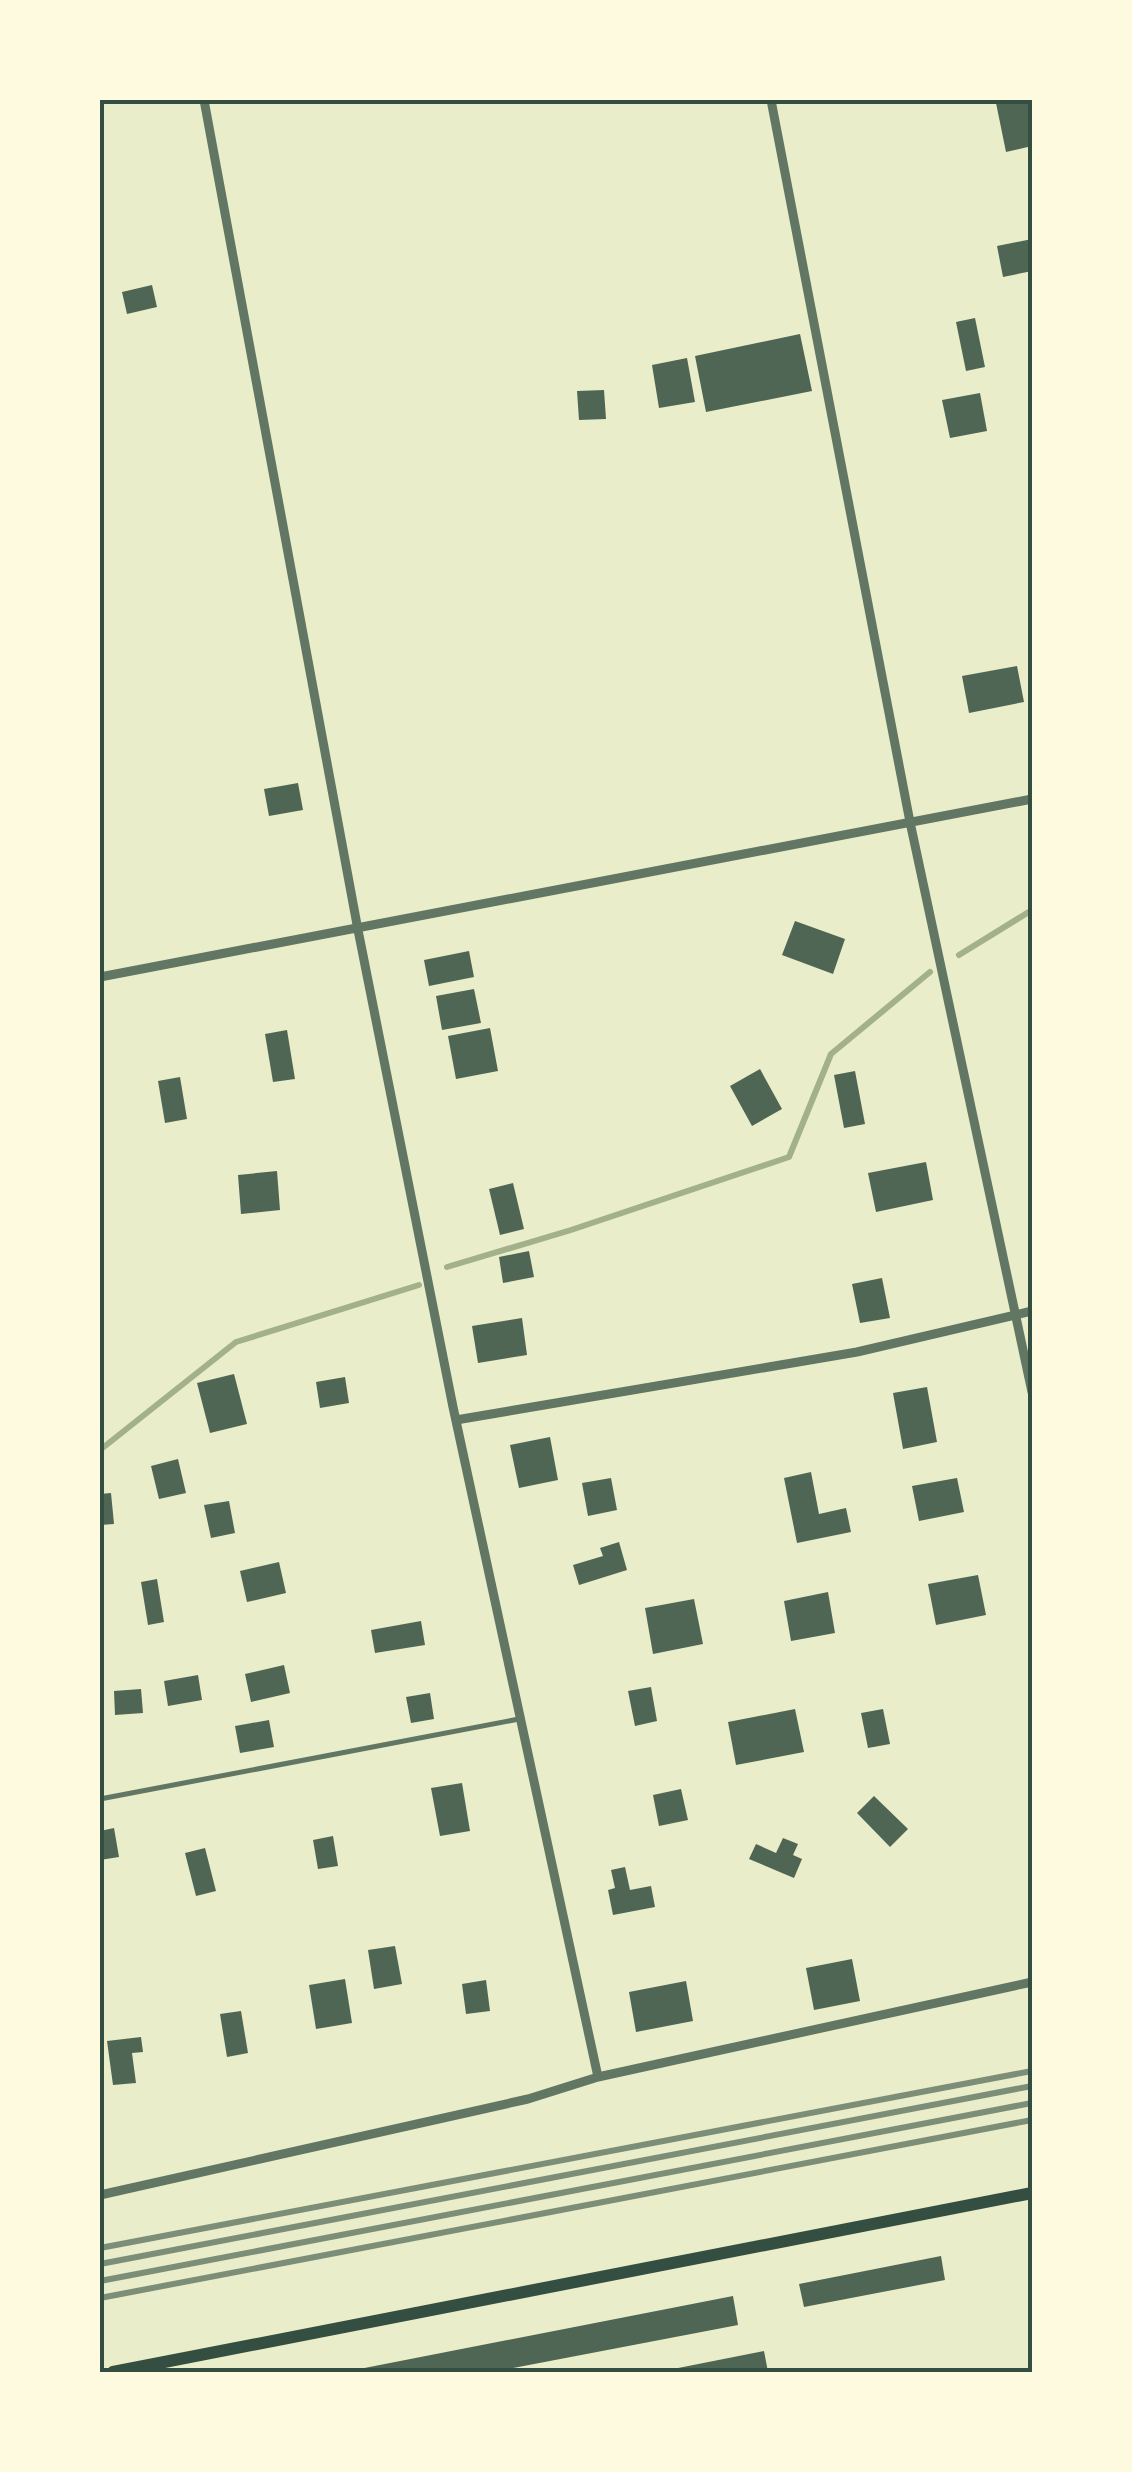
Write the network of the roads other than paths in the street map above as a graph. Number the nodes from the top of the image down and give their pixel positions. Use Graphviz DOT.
graph roads {
  1 [pos="204,100"];
  2 [pos="770,100"];
  3 [pos="1032,799"];
  4 [pos="910,822"];
  5 [pos="358,930"];
  6 [pos="100,977"];
  7 [pos="1032,1311"];
  8 [pos="1018,1314"];
  9 [pos="1032,1392"];
  10 [pos="456,1420"];
  11 [pos="522,1718"];
  12 [pos="100,1799"];
  13 [pos="1032,1982"];
  14 [pos="598,2078"];
  15 [pos="1032,2194"];
  16 [pos="100,2195"];
  17 [pos="113,2372"];
  1 -- 5 [label="street"];
  2 -- 4 [label="street"];
  3 -- 4 [label="street"];
  4 -- 5 [label="street"];
  4 -- 8 [label="street"];
  5 -- 6 [label="street"];
  5 -- 10 [label="street"];
  7 -- 8 [label="street"];
  8 -- 9 [label="street"];
  8 -- 10 [label="street"];
  10 -- 11 [label="street"];
  11 -- 12 [label="lane"];
  11 -- 14 [label="street"];
  13 -- 14 [label="street"];
  14 -- 16 [label="street"];
  15 -- 17 [label="main road"];
}
